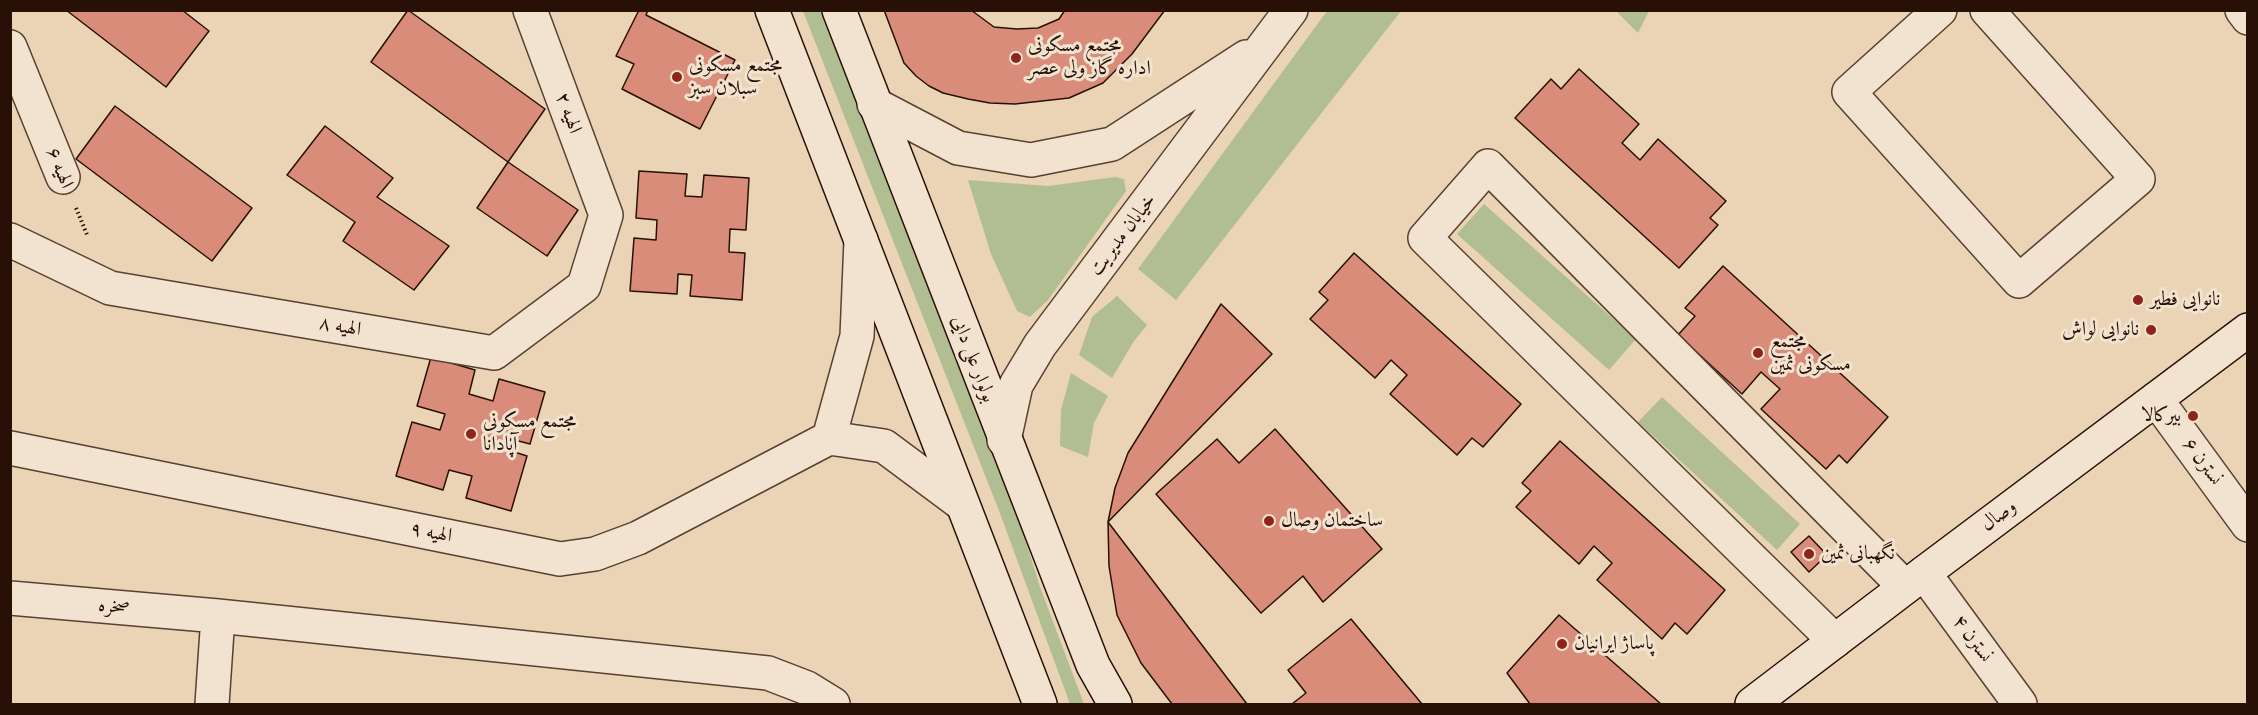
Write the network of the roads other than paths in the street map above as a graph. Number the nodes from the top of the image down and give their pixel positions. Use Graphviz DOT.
graph roads {
  1 [pos="530,10"];
  2 [pos="772,10"];
  3 [pos="839,10"];
  4 [pos="1291,10"];
  5 [pos="1940,10"];
  6 [pos="1987,10"];
  7 [pos="2242,10"];
  8 [pos="2247,18"];
  9 [pos="1268,43"];
  10 [pos="10,47"];
  11 [pos="874,104"];
  12 [pos="63,177"];
  13 [pos="606,215"];
  14 [pos="10,240"];
  15 [pos="861,240"];
  16 [pos="2247,330"];
  17 [pos="2156,399"];
  18 [pos="829,438"];
  19 [pos="1004,440"];
  20 [pos="10,448"];
  21 [pos="962,504"];
  22 [pos="2247,525"];
  23 [pos="1914,580"];
  24 [pos="10,598"];
  25 [pos="218,616"];
  26 [pos="1835,641"];
  27 [pos="212,705"];
  28 [pos="833,705"];
  29 [pos="1040,705"];
  30 [pos="1115,705"];
  31 [pos="1752,705"];
  32 [pos="2020,705"];
  1 -- 13 [label="street, الهیه ۲"];
  2 -- 15 [label="street"];
  3 -- 11 [label="street, بولوار علی دایی"];
  4 -- 9 [label="street, خیابان مدیریت"];
  5 -- 6 [label="street"];
  7 -- 8 [label="street"];
  9 -- 11 [label="street, خیابان مدیریت"];
  9 -- 19 [label="street, خیابان مدیریت"];
  10 -- 12 [label="street, الهیه ۶"];
  11 -- 19 [label="street, بولوار علی دایی"];
  13 -- 14 [label="street, الهیه ۸"];
  15 -- 18 [label="street"];
  15 -- 21 [label="street"];
  16 -- 17 [label="street, وصال"];
  17 -- 22 [label="street, نسترن ۶"];
  17 -- 23 [label="street, وصال"];
  18 -- 20 [label="street, الهیه ۹"];
  18 -- 21 [label="street"];
  19 -- 30 [label="street, بولوار علی دایی"];
  21 -- 29 [label="street"];
  23 -- 26 [label="street, وصال"];
  23 -- 26 [label="street, نسترن ۴"];
  23 -- 32 [label="street, نسترن ۴"];
  24 -- 25 [label="street, صخره"];
  25 -- 27 [label="street"];
  25 -- 28 [label="street, صخره"];
  26 -- 31 [label="street, وصال"];
}
